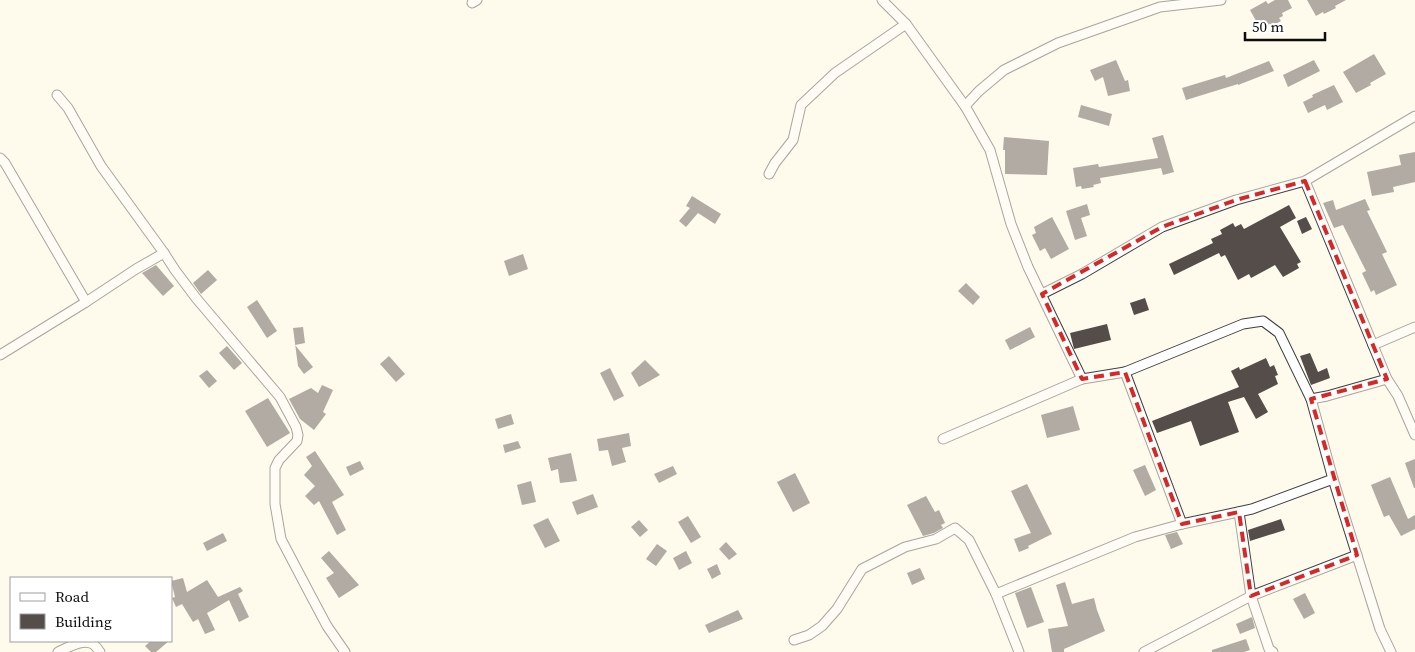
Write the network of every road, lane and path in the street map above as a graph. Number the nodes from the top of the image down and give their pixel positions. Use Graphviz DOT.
graph roads {
  1 [pos="882,0"];
  2 [pos="1221,0"];
  3 [pos="1158,3"];
  4 [pos="906,24"];
  5 [pos="57,95"];
  6 [pos="965,106"];
  7 [pos="1415,116"];
  8 [pos="0,158"];
  9 [pos="769,174"];
  10 [pos="1305,181"];
  11 [pos="164,253"];
  12 [pos="1042,294"];
  13 [pos="86,302"];
  14 [pos="1415,328"];
  15 [pos="1373,345"];
  16 [pos="0,355"];
  17 [pos="1125,372"];
  18 [pos="1082,379"];
  19 [pos="1387,379"];
  20 [pos="1311,399"];
  21 [pos="1415,435"];
  22 [pos="942,439"];
  23 [pos="1333,479"];
  24 [pos="1239,512"];
  25 [pos="1182,524"];
  26 [pos="1357,555"];
  27 [pos="996,594"];
  28 [pos="1251,596"];
  29 [pos="794,640"];
  30 [pos="58,652"];
  31 [pos="100,652"];
  32 [pos="345,652"];
  33 [pos="1019,652"];
  34 [pos="1144,652"];
  35 [pos="1273,652"];
  36 [pos="1391,652"];
  1 -- 4 [label="street"];
  2 -- 3 [label="street"];
  3 -- 6 [label="street"];
  4 -- 6 [label="street"];
  4 -- 9 [label="street"];
  5 -- 11 [label="street"];
  6 -- 12 [label="street"];
  7 -- 10 [label="street"];
  8 -- 13 [label="street"];
  10 -- 12 [label="street"];
  10 -- 15 [label="street"];
  11 -- 13 [label="street"];
  11 -- 32 [label="street"];
  12 -- 18 [label="street"];
  13 -- 16 [label="street"];
  14 -- 15 [label="street"];
  15 -- 19 [label="street"];
  17 -- 18 [label="street"];
  17 -- 20 [label="street"];
  17 -- 25 [label="street"];
  18 -- 22 [label="street"];
  19 -- 20 [label="street"];
  19 -- 21 [label="street"];
  20 -- 23 [label="street"];
  23 -- 24 [label="street"];
  23 -- 26 [label="street"];
  24 -- 25 [label="street"];
  24 -- 28 [label="street"];
  25 -- 27 [label="street"];
  26 -- 28 [label="street"];
  26 -- 36 [label="street"];
  27 -- 29 [label="street"];
  27 -- 33 [label="street"];
  28 -- 34 [label="street"];
  28 -- 35 [label="street"];
  30 -- 31 [label="street"];
}
